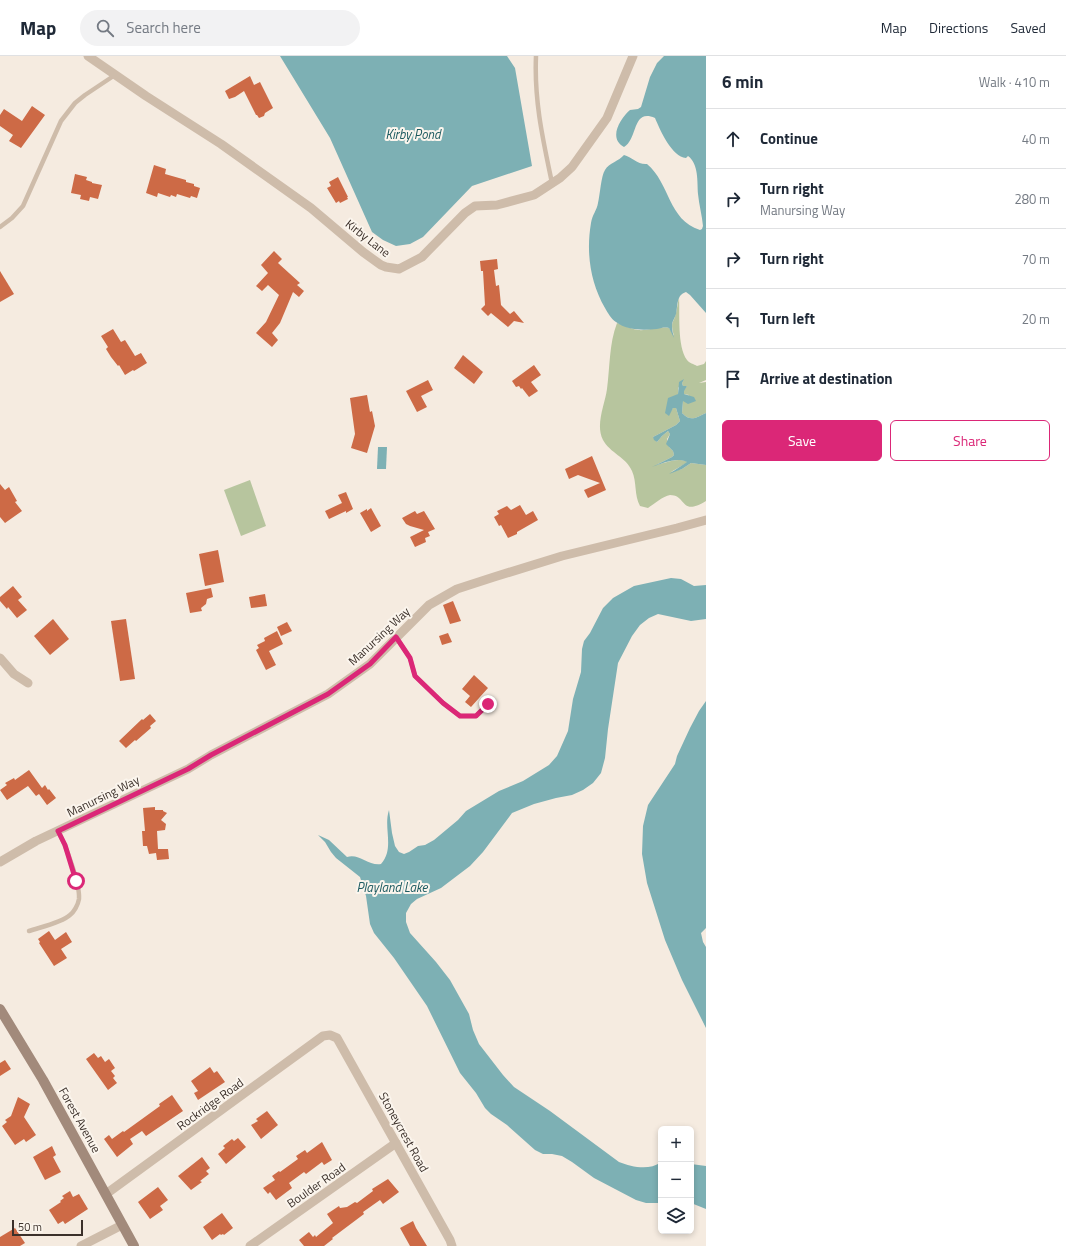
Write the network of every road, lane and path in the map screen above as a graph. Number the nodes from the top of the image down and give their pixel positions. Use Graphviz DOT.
graph roads {
  1 [pos="88,56"];
  2 [pos="536,56"];
  3 [pos="633,56"];
  4 [pos="116,75"];
  5 [pos="552,183"];
  6 [pos="0,227"];
  7 [pos="706,520"];
  8 [pos="396,637"];
  9 [pos="0,658"];
  10 [pos="28,682"];
  11 [pos="488,704"];
  12 [pos="58,831"];
  13 [pos="0,862"];
  14 [pos="29,931"];
  15 [pos="0,1009"];
  16 [pos="330,1035"];
  17 [pos="396,1143"];
  18 [pos="106,1194"];
  19 [pos="122,1225"];
  20 [pos="81,1246"];
  21 [pos="134,1246"];
  22 [pos="250,1246"];
  23 [pos="452,1246"];
  1 -- 4 [label="street, Kirby Lane"];
  2 -- 5 [label="lane"];
  3 -- 5 [label="street, Kirby Lane"];
  4 -- 5 [label="street, Kirby Lane"];
  4 -- 6 [label="lane"];
  7 -- 8 [label="street, Manursing Way"];
  8 -- 11 [label="lane"];
  8 -- 12 [label="street, Manursing Way"];
  9 -- 10 [label="street"];
  12 -- 13 [label="street, Manursing Way"];
  12 -- 14 [label="lane"];
  15 -- 18 [label="street, Forest Avenue"];
  16 -- 17 [label="street, Stoneycrest Road"];
  16 -- 18 [label="street, Rockridge Road"];
  17 -- 22 [label="street, Boulder Road"];
  17 -- 23 [label="street, Stoneycrest Road"];
  18 -- 19 [label="street, Forest Avenue"];
  19 -- 20 [label="street"];
  19 -- 21 [label="street, Forest Avenue"];
}
